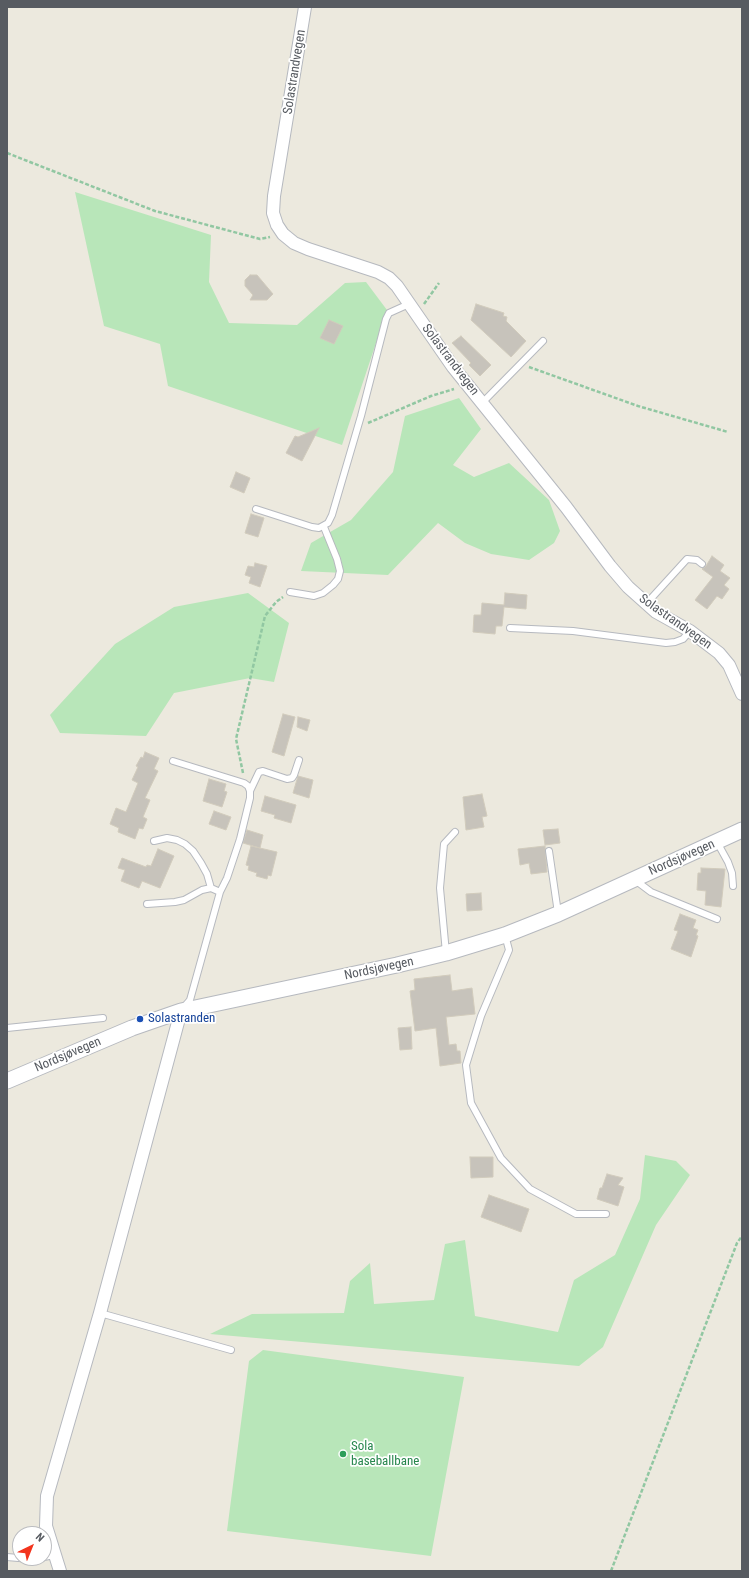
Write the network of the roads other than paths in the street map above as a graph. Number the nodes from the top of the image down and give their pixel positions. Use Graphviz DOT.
graph roads {
  1 [pos="305,7"];
  2 [pos="408,304"];
  3 [pos="543,341"];
  4 [pos="482,403"];
  5 [pos="256,509"];
  6 [pos="324,527"];
  7 [pos="702,564"];
  8 [pos="290,592"];
  9 [pos="646,604"];
  10 [pos="510,628"];
  11 [pos="690,631"];
  12 [pos="742,694"];
  13 [pos="299,760"];
  14 [pos="174,761"];
  15 [pos="250,791"];
  16 [pos="742,830"];
  17 [pos="455,832"];
  18 [pos="154,841"];
  19 [pos="717,842"];
  20 [pos="549,851"];
  21 [pos="634,880"];
  22 [pos="733,886"];
  23 [pos="211,888"];
  24 [pos="220,892"];
  25 [pos="147,904"];
  26 [pos="558,914"];
  27 [pos="717,919"];
  28 [pos="505,935"];
  29 [pos="446,953"];
  30 [pos="181,1011"];
  31 [pos="102,1018"];
  32 [pos="7,1028"];
  33 [pos="7,1081"];
  34 [pos="606,1214"];
  35 [pos="100,1313"];
  36 [pos="231,1350"];
  37 [pos="46,1526"];
  38 [pos="52,1560"];
  39 [pos="60,1571"];
  1 -- 2 [label="street, Solastrandvegen"];
  2 -- 4 [label="street, Solastrandvegen"];
  2 -- 6 [label="lane"];
  3 -- 4 [label="lane"];
  4 -- 9 [label="street, Solastrandvegen"];
  5 -- 6 [label="lane"];
  6 -- 8 [label="lane"];
  7 -- 9 [label="lane"];
  9 -- 11 [label="street, Solastrandvegen"];
  10 -- 11 [label="lane"];
  11 -- 12 [label="street, Solastrandvegen"];
  13 -- 15 [label="lane"];
  14 -- 15 [label="lane"];
  15 -- 24 [label="lane"];
  16 -- 19 [label="street, Nordsjøvegen"];
  17 -- 29 [label="lane"];
  18 -- 23 [label="lane"];
  19 -- 21 [label="street, Nordsjøvegen"];
  19 -- 22 [label="lane"];
  20 -- 26 [label="lane"];
  21 -- 26 [label="street, Nordsjøvegen"];
  21 -- 27 [label="lane"];
  23 -- 24 [label="lane"];
  23 -- 25 [label="lane"];
  24 -- 30 [label="lane"];
  26 -- 28 [label="street, Nordsjøvegen"];
  28 -- 29 [label="street, Nordsjøvegen"];
  28 -- 34 [label="lane"];
  29 -- 30 [label="street, Nordsjøvegen"];
  30 -- 33 [label="street, Nordsjøvegen"];
  30 -- 35 [label="street"];
  31 -- 32 [label="lane"];
  35 -- 36 [label="lane"];
  35 -- 37 [label="street"];
  38 -- 39 [label="street"];
}
